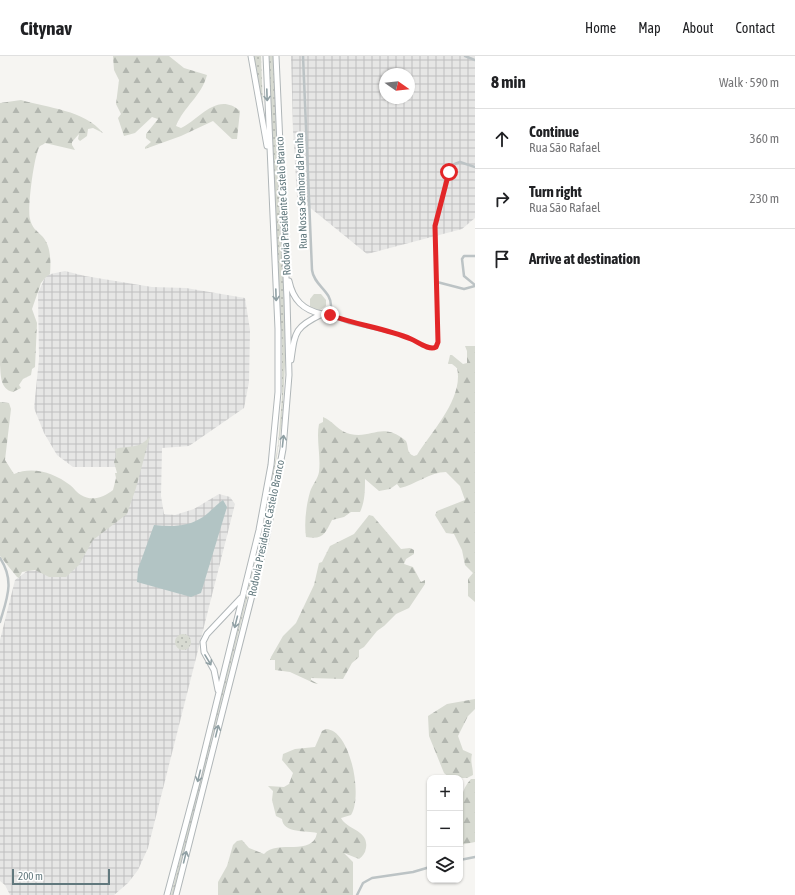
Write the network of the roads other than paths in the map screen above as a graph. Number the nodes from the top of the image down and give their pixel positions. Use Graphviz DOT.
graph roads {
  1 [pos="251,56"];
  2 [pos="266,56"];
  3 [pos="276,56"];
  4 [pos="303,56"];
  5 [pos="466,56"];
  6 [pos="475,60"];
  7 [pos="475,167"];
  8 [pos="271,175"];
  9 [pos="475,256"];
  10 [pos="285,260"];
  11 [pos="437,282"];
  12 [pos="475,286"];
  13 [pos="323,314"];
  14 [pos="289,375"];
  15 [pos="0,558"];
  16 [pos="243,595"];
  17 [pos="0,622"];
  18 [pos="219,693"];
  19 [pos="475,857"];
  20 [pos="463,859"];
  21 [pos="427,868"];
  22 [pos="167,895"];
  23 [pos="176,895"];
  24 [pos="357,895"];
  1 -- 8 [label="highway"];
  2 -- 8 [label="highway, Rodovia Presidente Castelo Branco, one-way"];
  3 -- 10 [label="highway, Rodovia Presidente Castelo Branco"];
  4 -- 13 [label="street, Rua Nossa Senhora da Penha"];
  5 -- 6 [label="street"];
  7 -- 11 [label="street"];
  8 -- 16 [label="highway, Rodovia Presidente Castelo Branco, one-way"];
  9 -- 12 [label="street"];
  10 -- 13 [label="highway"];
  10 -- 14 [label="highway, Rodovia Presidente Castelo Branco"];
  11 -- 12 [label="street"];
  11 -- 13 [label="street"];
  13 -- 14 [label="highway"];
  23 -- 14 [label="highway, Rodovia Presidente Castelo Branco, one-way"];
  15 -- 17 [label="street"];
  16 -- 18 [label="highway, Rodovia Presidente Castelo Branco, one-way"];
  16 -- 18 [label="highway, one-way"];
  18 -- 22 [label="highway, Rodovia Presidente Castelo Branco, one-way"];
  19 -- 20 [label="street"];
  21 -- 24 [label="street"];
}
